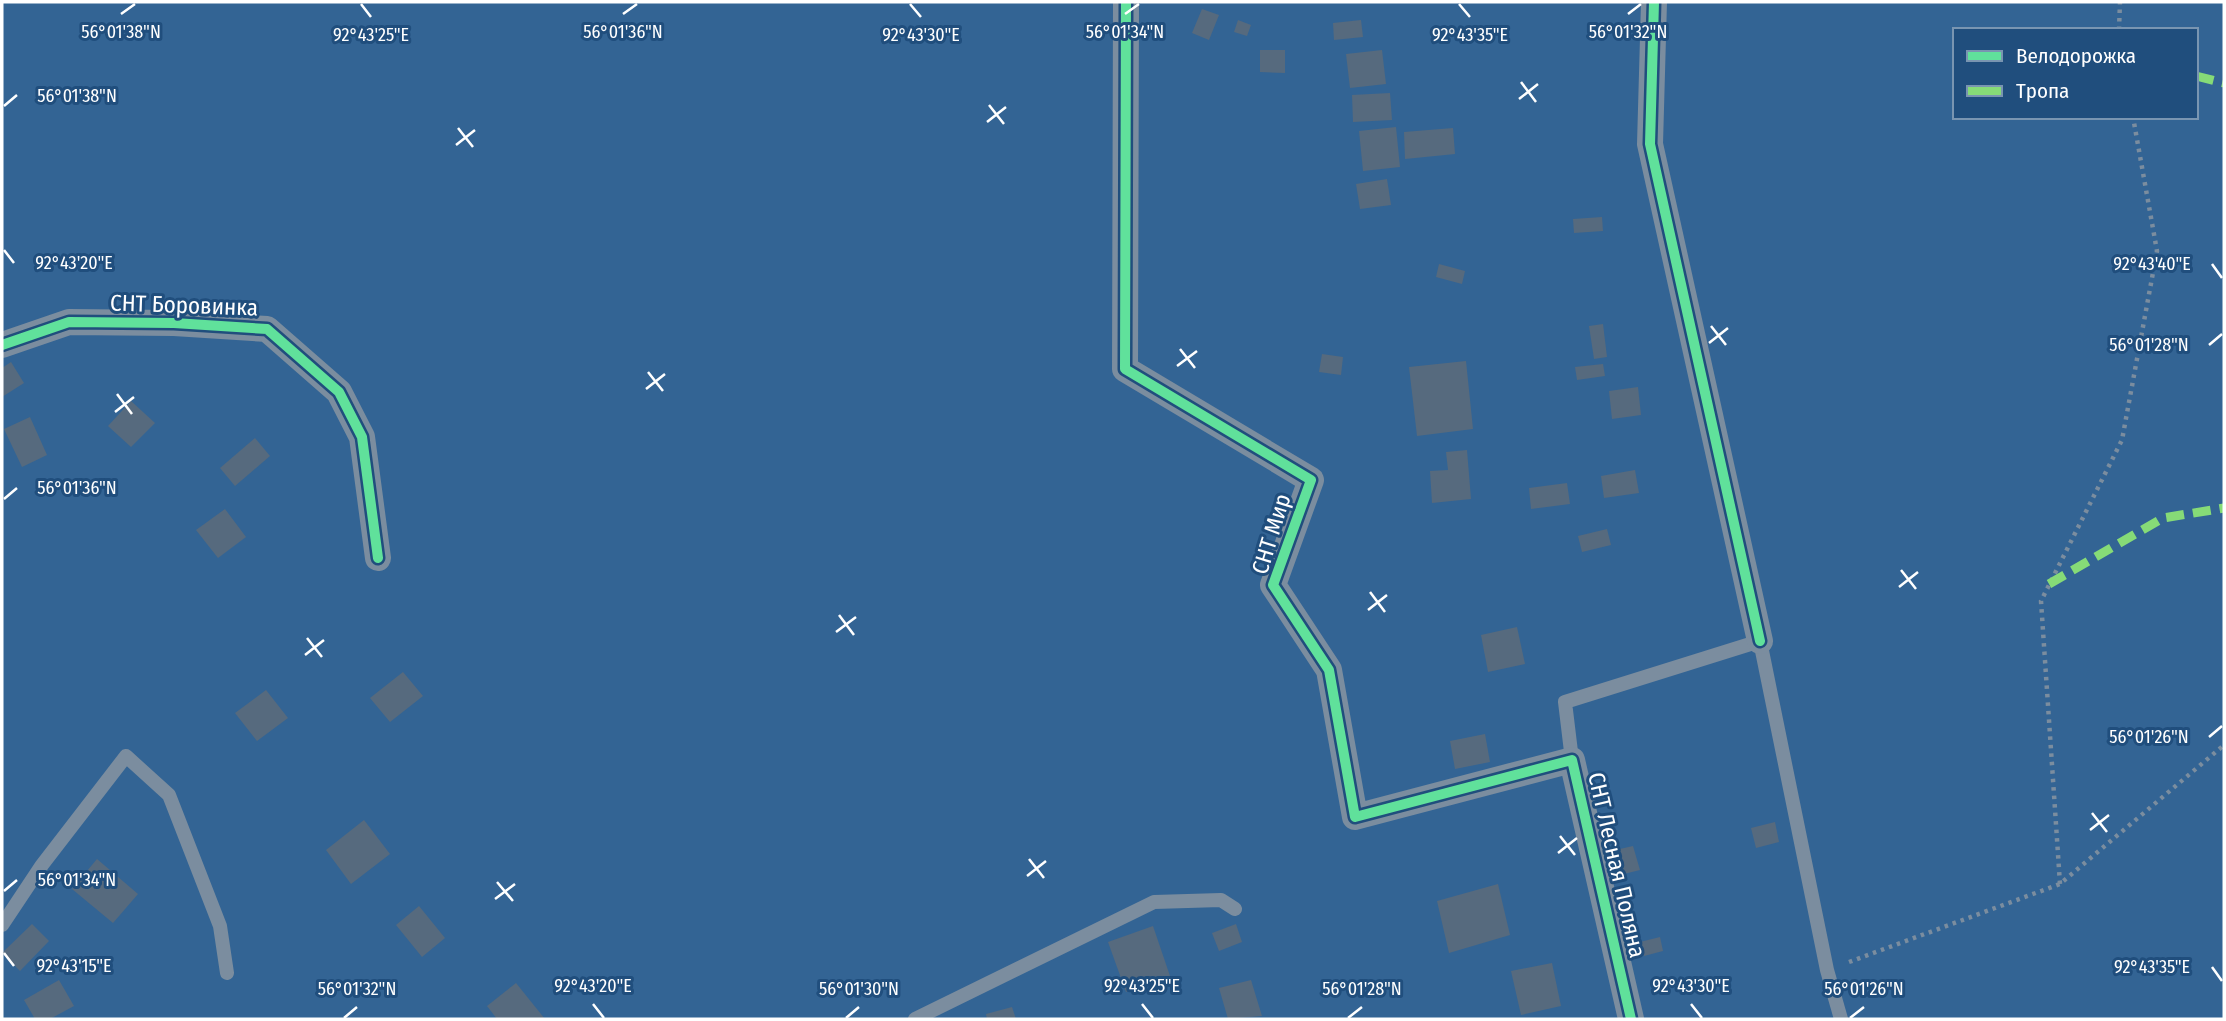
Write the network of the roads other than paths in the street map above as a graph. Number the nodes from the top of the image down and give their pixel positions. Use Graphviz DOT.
graph roads {
  1 [pos="1126,2"];
  2 [pos="1654,2"];
  3 [pos="2,345"];
  4 [pos="378,558"];
  5 [pos="1760,640"];
  6 [pos="1572,760"];
  7 [pos="1235,909"];
  8 [pos="2,925"];
  9 [pos="227,973"];
  10 [pos="915,1019"];
  11 [pos="1630,1019"];
  12 [pos="1841,1019"];
  1 -- 6 [label="street, СНТ Мир"];
  2 -- 5 [label="street"];
  3 -- 4 [label="street, СНТ Боровинка"];
  5 -- 6 [label="lane"];
  5 -- 12 [label="lane"];
  6 -- 11 [label="street, СНТ Лесная Поляна"];
  7 -- 10 [label="lane"];
  8 -- 9 [label="lane"];
}
